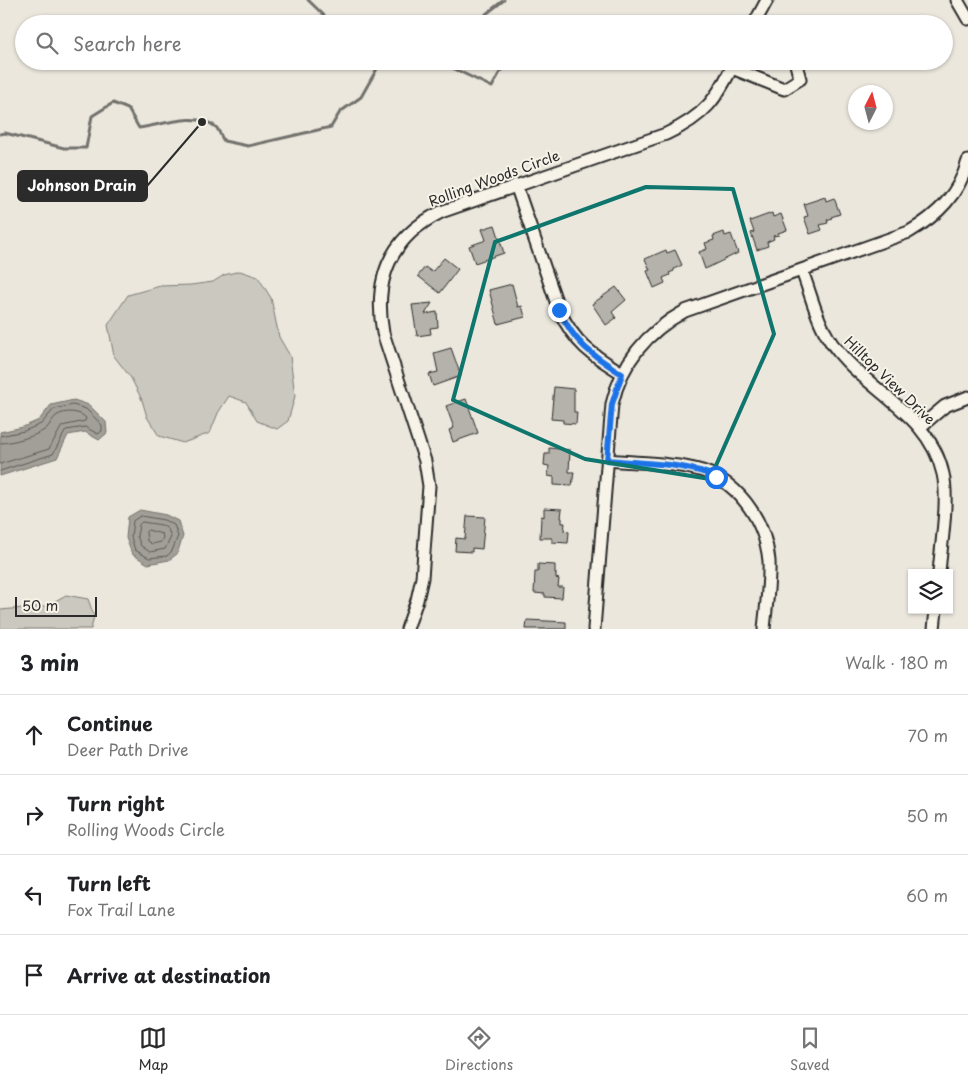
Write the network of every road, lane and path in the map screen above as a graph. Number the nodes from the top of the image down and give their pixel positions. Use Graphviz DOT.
graph roads {
  1 [pos="768,0"];
  2 [pos="957,0"];
  3 [pos="967,13"];
  4 [pos="759,15"];
  5 [pos="731,70"];
  6 [pos="744,70"];
  7 [pos="798,70"];
  8 [pos="968,161"];
  9 [pos="516,185"];
  10 [pos="802,271"];
  11 [pos="622,374"];
  12 [pos="968,397"];
  13 [pos="920,427"];
  14 [pos="607,460"];
  15 [pos="939,569"];
  16 [pos="936,614"];
  17 [pos="407,629"];
  18 [pos="594,629"];
  19 [pos="764,629"];
  20 [pos="934,629"];
  1 -- 4 [label="street"];
  2 -- 3 [label="street"];
  5 -- 9 [label="street, Rolling Woods Circle"];
  6 -- 7 [label="street, Rolling Woods Circle"];
  8 -- 10 [label="street"];
  9 -- 11 [label="street"];
  9 -- 17 [label="street, Rolling Woods Circle"];
  10 -- 11 [label="street"];
  10 -- 13 [label="street, Hilltop View Drive"];
  11 -- 14 [label="street"];
  12 -- 13 [label="street"];
  13 -- 15 [label="street, Hilltop View Drive"];
  14 -- 18 [label="street"];
  14 -- 19 [label="street"];
  16 -- 20 [label="street"];
}
